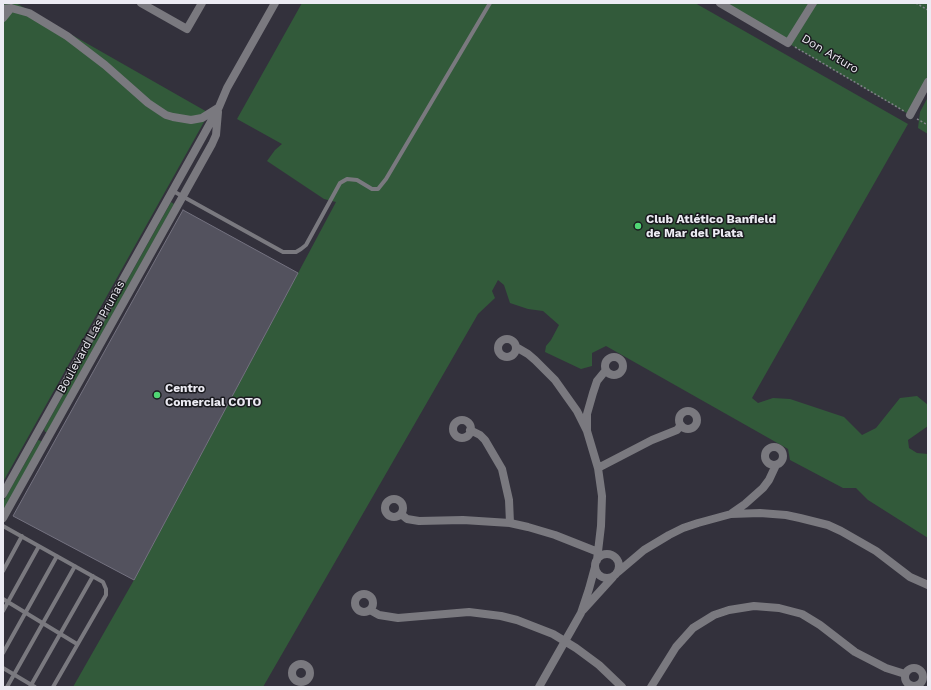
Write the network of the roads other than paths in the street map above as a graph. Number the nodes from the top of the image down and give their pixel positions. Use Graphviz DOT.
graph roads {
  1 [pos="141,3"];
  2 [pos="202,3"];
  3 [pos="275,3"];
  4 [pos="490,3"];
  5 [pos="720,3"];
  6 [pos="813,3"];
  7 [pos="7,9"];
  8 [pos="3,18"];
  9 [pos="928,82"];
  10 [pos="219,108"];
  11 [pos="910,115"];
  12 [pos="173,191"];
  13 [pos="183,197"];
  14 [pos="516,347"];
  15 [pos="606,370"];
  16 [pos="681,425"];
  17 [pos="470,430"];
  18 [pos="587,430"];
  19 [pos="37,433"];
  20 [pos="47,439"];
  21 [pos="776,465"];
  22 [pos="598,468"];
  23 [pos="3,494"];
  24 [pos="401,514"];
  25 [pos="731,514"];
  26 [pos="3,518"];
  27 [pos="510,523"];
  28 [pos="3,526"];
  29 [pos="22,536"];
  30 [pos="600,540"];
  31 [pos="39,546"];
  32 [pos="641,554"];
  33 [pos="612,555"];
  34 [pos="57,556"];
  35 [pos="597,560"];
  36 [pos="75,566"];
  37 [pos="3,571"];
  38 [pos="616,574"];
  39 [pos="93,576"];
  40 [pos="928,585"];
  41 [pos="3,599"];
  42 [pos="8,602"];
  43 [pos="370,610"];
  44 [pos="3,611"];
  45 [pos="26,613"];
  46 [pos="581,613"];
  47 [pos="43,623"];
  48 [pos="60,633"];
  49 [pos="565,641"];
  50 [pos="78,644"];
  51 [pos="3,654"];
  52 [pos="3,668"];
  53 [pos="905,674"];
  54 [pos="14,675"];
  55 [pos="306,680"];
  56 [pos="32,686"];
  57 [pos="7,687"];
  58 [pos="53,687"];
  59 [pos="312,687"];
  60 [pos="539,687"];
  61 [pos="622,687"];
  62 [pos="651,687"];
  1 -- 2 [label="street"];
  3 -- 10 [label="street"];
  4 -- 13 [label="lane"];
  5 -- 6 [label="street, Don Arturo"];
  7 -- 8 [label="street"];
  7 -- 10 [label="street"];
  9 -- 11 [label="street"];
  10 -- 12 [label="street, Boulevard Las Prunas"];
  10 -- 13 [label="street, Boulevard Las Prunas"];
  12 -- 13 [label="lane"];
  12 -- 19 [label="street, Boulevard Las Prunas"];
  13 -- 20 [label="street, Boulevard Las Prunas"];
  14 -- 18 [label="street"];
  15 -- 18 [label="street"];
  16 -- 22 [label="street"];
  17 -- 27 [label="street"];
  18 -- 22 [label="street"];
  19 -- 20 [label="street"];
  19 -- 23 [label="street, Boulevard Las Prunas"];
  20 -- 26 [label="street, Boulevard Las Prunas"];
  21 -- 25 [label="street"];
  22 -- 30 [label="street"];
  24 -- 27 [label="street"];
  25 -- 32 [label="street"];
  25 -- 40 [label="street"];
  27 -- 35 [label="street"];
  28 -- 29 [label="lane"];
  29 -- 31 [label="lane"];
  29 -- 37 [label="lane"];
  30 -- 33 [label="street"];
  30 -- 35 [label="street"];
  31 -- 34 [label="lane"];
  31 -- 42 [label="lane"];
  32 -- 33 [label="street"];
  32 -- 38 [label="street"];
  33 -- 35 [label="street"];
  33 -- 38 [label="street"];
  34 -- 36 [label="lane"];
  34 -- 45 [label="lane"];
  35 -- 38 [label="street"];
  35 -- 46 [label="street"];
  36 -- 39 [label="lane"];
  36 -- 47 [label="lane"];
  38 -- 46 [label="street"];
  39 -- 48 [label="lane"];
  39 -- 50 [label="lane"];
  41 -- 42 [label="lane"];
  42 -- 44 [label="lane"];
  42 -- 45 [label="lane"];
  43 -- 49 [label="street"];
  45 -- 47 [label="lane"];
  45 -- 51 [label="lane"];
  46 -- 49 [label="street"];
  47 -- 48 [label="lane"];
  47 -- 54 [label="lane"];
  48 -- 50 [label="lane"];
  48 -- 56 [label="lane"];
  49 -- 60 [label="street"];
  49 -- 61 [label="street"];
  50 -- 58 [label="lane"];
  52 -- 54 [label="lane"];
  53 -- 62 [label="street"];
  54 -- 56 [label="lane"];
  54 -- 57 [label="lane"];
  55 -- 59 [label="street"];
}
